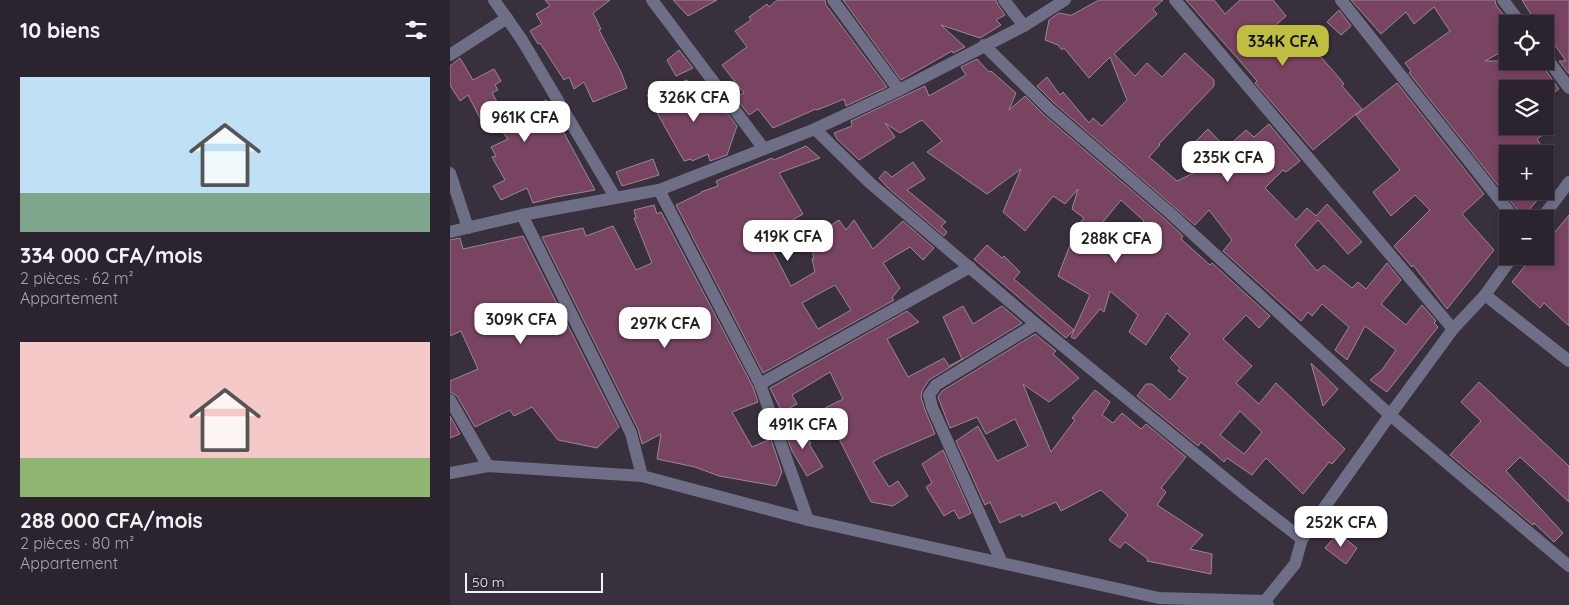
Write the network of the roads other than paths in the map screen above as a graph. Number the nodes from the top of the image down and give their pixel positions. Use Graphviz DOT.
graph roads {
  1 [pos="494,0"];
  2 [pos="652,0"];
  3 [pos="833,0"];
  4 [pos="1004,0"];
  5 [pos="1065,0"];
  6 [pos="1175,0"];
  7 [pos="1341,0"];
  8 [pos="1503,0"];
  9 [pos="1514,15"];
  10 [pos="507,18"];
  11 [pos="1024,26"];
  12 [pos="984,45"];
  13 [pos="450,55"];
  14 [pos="1554,68"];
  15 [pos="1569,88"];
  16 [pos="899,90"];
  17 [pos="815,129"];
  18 [pos="764,149"];
  19 [pos="450,173"];
  20 [pos="1569,182"];
  21 [pos="659,190"];
  22 [pos="615,197"];
  23 [pos="1507,210"];
  24 [pos="1548,210"];
  25 [pos="522,215"];
  26 [pos="468,228"];
  27 [pos="450,232"];
  28 [pos="1507,265"];
  29 [pos="970,267"];
  30 [pos="1485,295"];
  31 [pos="1036,324"];
  32 [pos="1454,329"];
  33 [pos="1569,361"];
  34 [pos="760,384"];
  35 [pos="450,400"];
  36 [pos="1390,415"];
  37 [pos="488,466"];
  38 [pos="450,473"];
  39 [pos="642,476"];
  40 [pos="808,520"];
  41 [pos="1302,539"];
  42 [pos="1002,563"];
  43 [pos="1569,566"];
  44 [pos="1267,603"];
  1 -- 10 [label="street"];
  2 -- 18 [label="street"];
  3 -- 16 [label="street"];
  4 -- 11 [label="street"];
  5 -- 11 [label="street"];
  6 -- 32 [label="street"];
  7 -- 23 [label="street"];
  8 -- 9 [label="street"];
  10 -- 13 [label="street"];
  10 -- 22 [label="street"];
  11 -- 12 [label="street"];
  12 -- 16 [label="street"];
  12 -- 36 [label="street"];
  14 -- 15 [label="street"];
  16 -- 17 [label="street"];
  17 -- 18 [label="street"];
  17 -- 29 [label="street"];
  18 -- 21 [label="street"];
  19 -- 26 [label="street"];
  20 -- 24 [label="street"];
  21 -- 22 [label="street"];
  21 -- 34 [label="street"];
  22 -- 25 [label="street"];
  25 -- 26 [label="street"];
  25 -- 39 [label="street"];
  26 -- 27 [label="street"];
  28 -- 30 [label="street"];
  29 -- 31 [label="street"];
  29 -- 34 [label="street"];
  30 -- 32 [label="street"];
  30 -- 33 [label="street"];
  31 -- 41 [label="street"];
  31 -- 42 [label="street"];
  32 -- 36 [label="street"];
  34 -- 40 [label="street"];
  35 -- 37 [label="street"];
  36 -- 41 [label="street"];
  36 -- 43 [label="street"];
  37 -- 38 [label="street"];
  37 -- 39 [label="street"];
  39 -- 40 [label="street"];
  40 -- 42 [label="street"];
  41 -- 44 [label="street"];
  42 -- 44 [label="street"];
}
